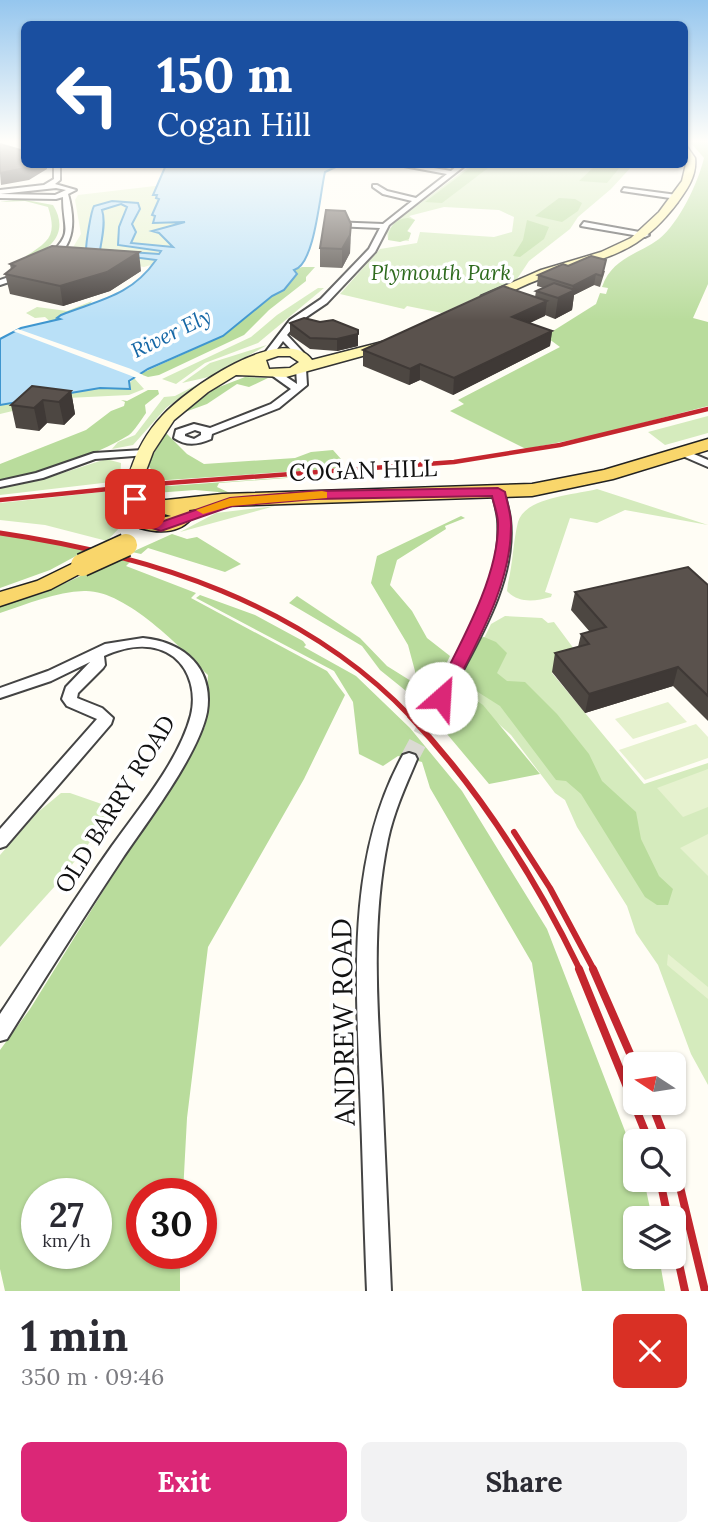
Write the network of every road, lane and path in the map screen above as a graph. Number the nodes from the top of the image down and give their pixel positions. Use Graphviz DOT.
graph roads {
  1 [pos="66,201"];
  2 [pos="415,201"];
  3 [pos="674,201"];
  4 [pos="584,223"];
  5 [pos="333,224"];
  6 [pos="384,226"];
  7 [pos="645,235"];
  8 [pos="0,283"];
  9 [pos="475,303"];
  10 [pos="283,336"];
  11 [pos="406,338"];
  12 [pos="302,361"];
  13 [pos="267,364"];
  14 [pos="296,388"];
  15 [pos="208,432"];
  16 [pos="708,444"];
  17 [pos="682,452"];
  18 [pos="143,453"];
  19 [pos="708,464"];
  20 [pos="0,484"];
  21 [pos="498,492"];
  22 [pos="140,495"];
  23 [pos="171,515"];
  24 [pos="144,518"];
  25 [pos="126,545"];
  26 [pos="0,599"];
  27 [pos="96,653"];
  28 [pos="0,693"];
  29 [pos="441,698"];
  30 [pos="409,759"];
  31 [pos="0,841"];
  32 [pos="0,1032"];
  33 [pos="379,1291"];
  1 -- 8 [label="street"];
  2 -- 6 [label="street"];
  3 -- 7 [label="street"];
  4 -- 7 [label="street"];
  5 -- 6 [label="street"];
  6 -- 10 [label="street"];
  7 -- 9 [label="street"];
  10 -- 12 [label="street"];
  10 -- 13 [label="street"];
  11 -- 12 [label="street"];
  12 -- 13 [label="street"];
  12 -- 13 [label="street"];
  12 -- 14 [label="street"];
  13 -- 14 [label="street"];
  13 -- 18 [label="street"];
  14 -- 15 [label="street"];
  16 -- 17 [label="main road"];
  17 -- 19 [label="street"];
  17 -- 21 [label="main road"];
  18 -- 20 [label="street"];
  18 -- 22 [label="street, bridge"];
  21 -- 23 [label="main road, COGAN HILL"];
  21 -- 29 [label="street"];
  22 -- 23 [label="street"];
  22 -- 24 [label="street"];
  23 -- 24 [label="main road, COGAN HILL"];
  23 -- 25 [label="main road, COGAN HILL"];
  24 -- 25 [label="main road, COGAN HILL"];
  25 -- 26 [label="main road, COGAN HILL, bridge"];
  27 -- 28 [label="street, OLD BARRY ROAD"];
  27 -- 31 [label="street"];
  27 -- 32 [label="street, OLD BARRY ROAD"];
  30 -- 33 [label="street, ANDREW ROAD"];
}
